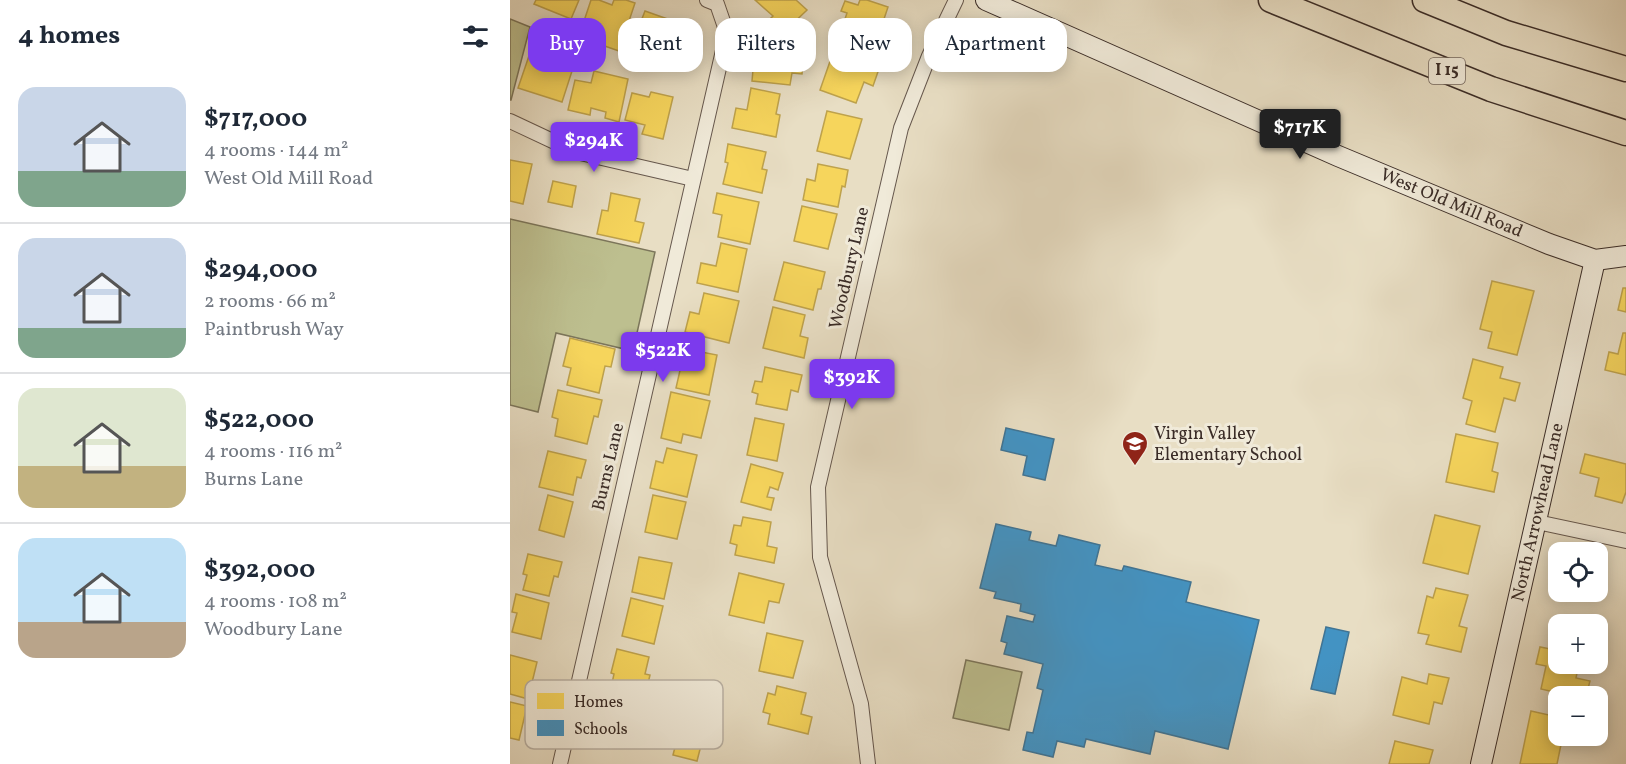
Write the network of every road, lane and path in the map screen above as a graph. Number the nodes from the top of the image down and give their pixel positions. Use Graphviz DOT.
graph roads {
  1 [pos="956,0"];
  2 [pos="986,0"];
  3 [pos="1271,0"];
  4 [pos="1425,0"];
  5 [pos="712,2"];
  6 [pos="1626,69"];
  7 [pos="510,121"];
  8 [pos="1626,133"];
  9 [pos="693,179"];
  10 [pos="1626,256"];
  11 [pos="1595,260"];
  12 [pos="1537,522"];
  13 [pos="1626,542"];
  14 [pos="579,680"];
  15 [pos="563,749"];
  16 [pos="560,764"];
  17 [pos="868,764"];
  18 [pos="1481,764"];
  1 -- 17 [label="street, Woodbury Lane"];
  2 -- 11 [label="street, West Old Mill Road"];
  3 -- 8 [label="highway, I 15"];
  4 -- 6 [label="highway"];
  5 -- 9 [label="street, Burns Lane"];
  7 -- 9 [label="street"];
  9 -- 14 [label="street, Burns Lane"];
  10 -- 11 [label="street, West Old Mill Road"];
  11 -- 12 [label="street, North Arrowhead Lane"];
  12 -- 13 [label="street"];
  12 -- 18 [label="street, North Arrowhead Lane"];
  15 -- 16 [label="street, Burns Lane"];
}
